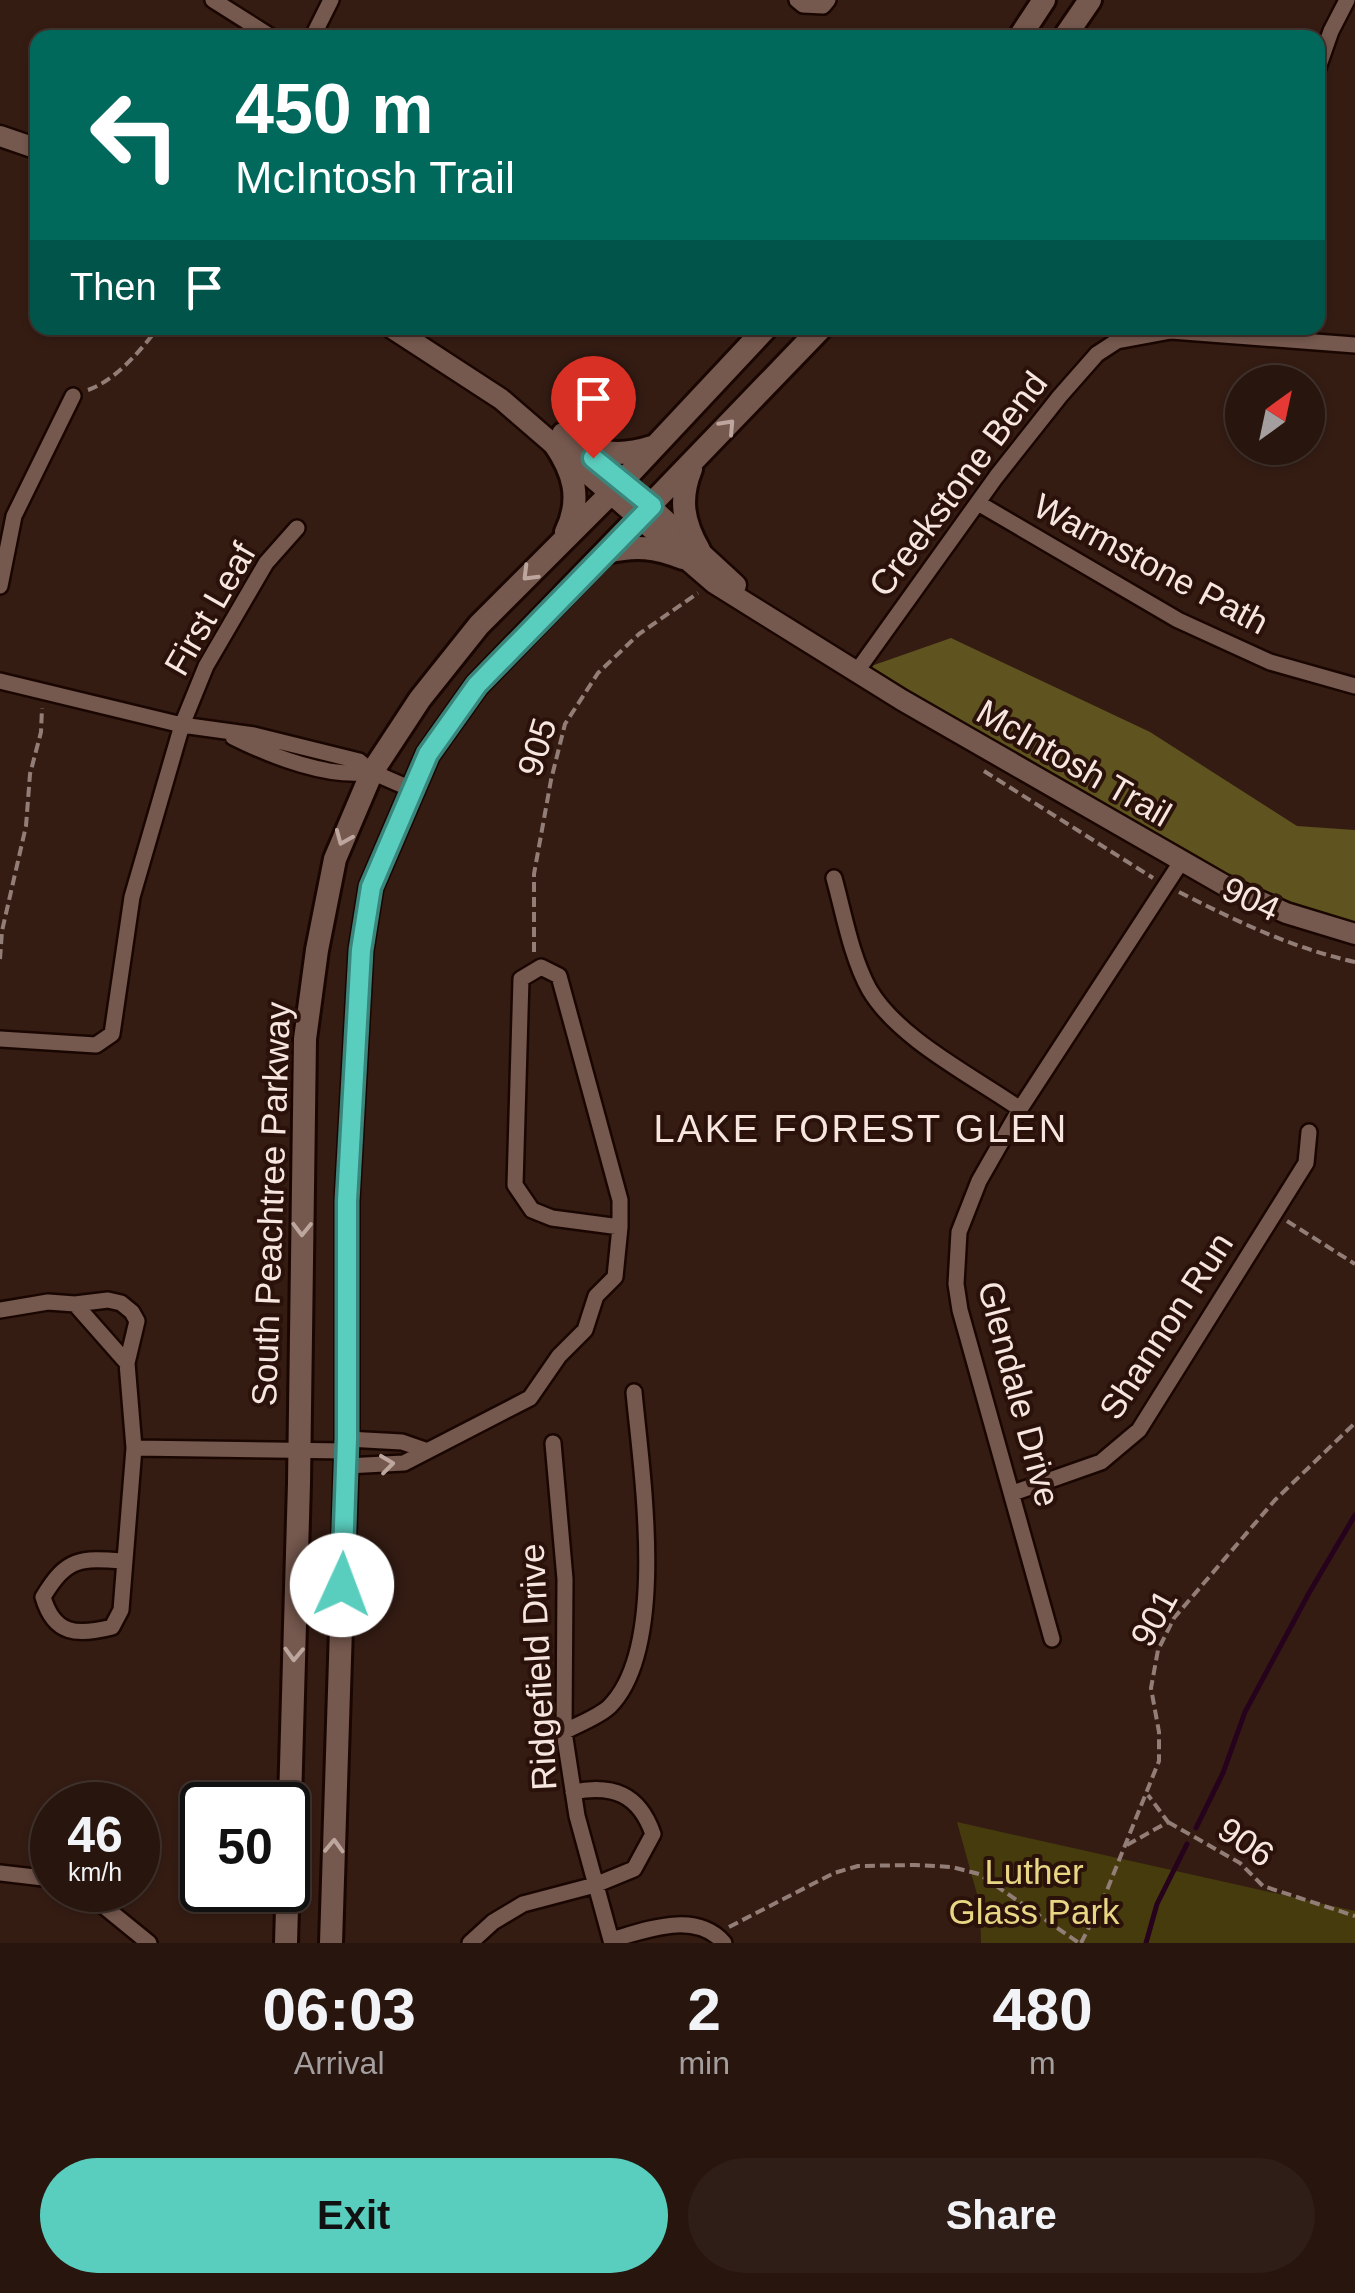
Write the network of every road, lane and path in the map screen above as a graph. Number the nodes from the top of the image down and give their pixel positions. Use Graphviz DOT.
graph roads {
  1 [pos="213,0"];
  2 [pos="331,0"];
  3 [pos="798,0"];
  4 [pos="828,0"];
  5 [pos="1044,0"];
  6 [pos="1090,0"];
  7 [pos="1347,0"];
  8 [pos="260,30"];
  9 [pos="316,30"];
  10 [pos="1024,30"];
  11 [pos="1069,30"];
  12 [pos="1325,48"];
  13 [pos="0,136"];
  14 [pos="30,146"];
  15 [pos="153,335"];
  16 [pos="403,335"];
  17 [pos="759,335"];
  18 [pos="814,335"];
  19 [pos="1149,335"];
  20 [pos="1304,335"];
  21 [pos="1355,345"];
  22 [pos="73,396"];
  23 [pos="559,438"];
  24 [pos="656,446"];
  25 [pos="694,463"];
  26 [pos="616,488"];
  27 [pos="978,503"];
  28 [pos="645,513"];
  29 [pos="297,528"];
  30 [pos="562,541"];
  31 [pos="607,552"];
  32 [pos="691,554"];
  33 [pos="0,586"];
  34 [pos="701,591"];
  35 [pos="857,671"];
  36 [pos="0,681"];
  37 [pos="1355,686"];
  38 [pos="44,691"];
  39 [pos="182,725"];
  40 [pos="372,772"];
  41 [pos="411,789"];
  42 [pos="1181,862"];
  43 [pos="1132,865"];
  44 [pos="834,878"];
  45 [pos="1165,885"];
  46 [pos="1355,934"];
  47 [pos="0,959"];
  48 [pos="1355,962"];
  49 [pos="530,972"];
  50 [pos="0,1039"];
  51 [pos="1020,1108"];
  52 [pos="1309,1132"];
  53 [pos="1274,1213"];
  54 [pos="620,1227"];
  55 [pos="1355,1264"];
  56 [pos="75,1304"];
  57 [pos="0,1310"];
  58 [pos="127,1363"];
  59 [pos="634,1392"];
  60 [pos="1355,1423"];
  61 [pos="1346,1432"];
  62 [pos="1355,1436"];
  63 [pos="553,1443"];
  64 [pos="134,1448"];
  65 [pos="425,1450"];
  66 [pos="299,1451"];
  67 [pos="346,1452"];
  68 [pos="1013,1493"];
  69 [pos="124,1561"];
  70 [pos="1052,1640"];
  71 [pos="564,1732"];
  72 [pos="573,1792"];
  73 [pos="1147,1793"];
  74 [pos="1168,1822"];
  75 [pos="1127,1844"];
  76 [pos="0,1873"];
  77 [pos="30,1877"];
  78 [pos="595,1885"];
  79 [pos="111,1912"];
  80 [pos="1355,1916"];
  81 [pos="720,1939"];
  82 [pos="611,1941"];
  83 [pos="150,1943"];
  84 [pos="286,1943"];
  85 [pos="331,1943"];
  86 [pos="470,1943"];
  87 [pos="1080,1943"];
  1 -- 8 [label="street"];
  2 -- 9 [label="street"];
  3 -- 4 [label="street"];
  5 -- 10 [label="main road"];
  6 -- 11 [label="main road"];
  7 -- 12 [label="street"];
  13 -- 14 [label="street"];
  15 -- 22 [label="path"];
  16 -- 23 [label="street, McIntosh Trail"];
  17 -- 24 [label="main road, South Peachtree Parkway"];
  25 -- 18 [label="main road, one-way"];
  19 -- 27 [label="street, Creekstone Bend"];
  20 -- 21 [label="street, Creekstone Bend"];
  22 -- 33 [label="street"];
  23 -- 24 [label="main road"];
  23 -- 26 [label="street, McIntosh Trail"];
  23 -- 30 [label="main road"];
  24 -- 26 [label="main road, South Peachtree Parkway"];
  25 -- 28 [label="main road"];
  25 -- 32 [label="main road"];
  26 -- 28 [label="street, McIntosh Trail"];
  26 -- 30 [label="main road, South Peachtree Parkway"];
  27 -- 35 [label="street, Creekstone Bend"];
  27 -- 37 [label="street, Warmstone Path"];
  28 -- 31 [label="main road"];
  28 -- 32 [label="street, McIntosh Trail"];
  29 -- 39 [label="street, First Leaf"];
  30 -- 40 [label="main road, South Peachtree Parkway, one-way"];
  31 -- 32 [label="main road"];
  31 -- 41 [label="main road"];
  32 -- 35 [label="street, McIntosh Trail"];
  34 -- 49 [label="path, 905"];
  35 -- 42 [label="street, McIntosh Trail"];
  36 -- 38 [label="street"];
  38 -- 39 [label="street"];
  38 -- 47 [label="path"];
  39 -- 40 [label="street"];
  39 -- 50 [label="street, First Leaf"];
  40 -- 41 [label="street"];
  40 -- 66 [label="main road, South Peachtree Parkway, one-way"];
  41 -- 67 [label="main road"];
  42 -- 45 [label="street, Glendale Drive"];
  42 -- 46 [label="street, McIntosh Trail"];
  43 -- 45 [label="path, 904"];
  44 -- 51 [label="street"];
  45 -- 48 [label="path, 904"];
  45 -- 51 [label="street, Glendale Drive"];
  49 -- 54 [label="street"];
  49 -- 54 [label="street"];
  51 -- 68 [label="street, Glendale Drive"];
  52 -- 53 [label="street, Shannon Run"];
  53 -- 55 [label="path"];
  53 -- 68 [label="street, Shannon Run"];
  54 -- 65 [label="street"];
  56 -- 57 [label="street"];
  56 -- 58 [label="street"];
  56 -- 58 [label="street"];
  58 -- 64 [label="street"];
  59 -- 71 [label="street"];
  60 -- 61 [label="path, 901"];
  61 -- 62 [label="path"];
  61 -- 73 [label="path, 901"];
  63 -- 71 [label="street, Ridgefield Drive"];
  64 -- 66 [label="street"];
  64 -- 69 [label="street"];
  65 -- 67 [label="street"];
  67 -- 65 [label="street, one-way"];
  66 -- 67 [label="street"];
  66 -- 84 [label="main road, South Peachtree Parkway, one-way"];
  85 -- 67 [label="main road, one-way"];
  68 -- 70 [label="street, Glendale Drive"];
  69 -- 69 [label="street"];
  71 -- 72 [label="street, Ridgefield Drive"];
  72 -- 78 [label="street, Ridgefield Drive"];
  72 -- 78 [label="street"];
  73 -- 74 [label="path, 906"];
  73 -- 75 [label="path, 901"];
  74 -- 75 [label="path, 906"];
  74 -- 80 [label="path, 906"];
  75 -- 87 [label="path, 901"];
  76 -- 77 [label="street"];
  78 -- 82 [label="street, Ridgefield Drive"];
  78 -- 86 [label="street"];
  79 -- 83 [label="street"];
  81 -- 82 [label="street"];
  81 -- 87 [label="path"];
}
